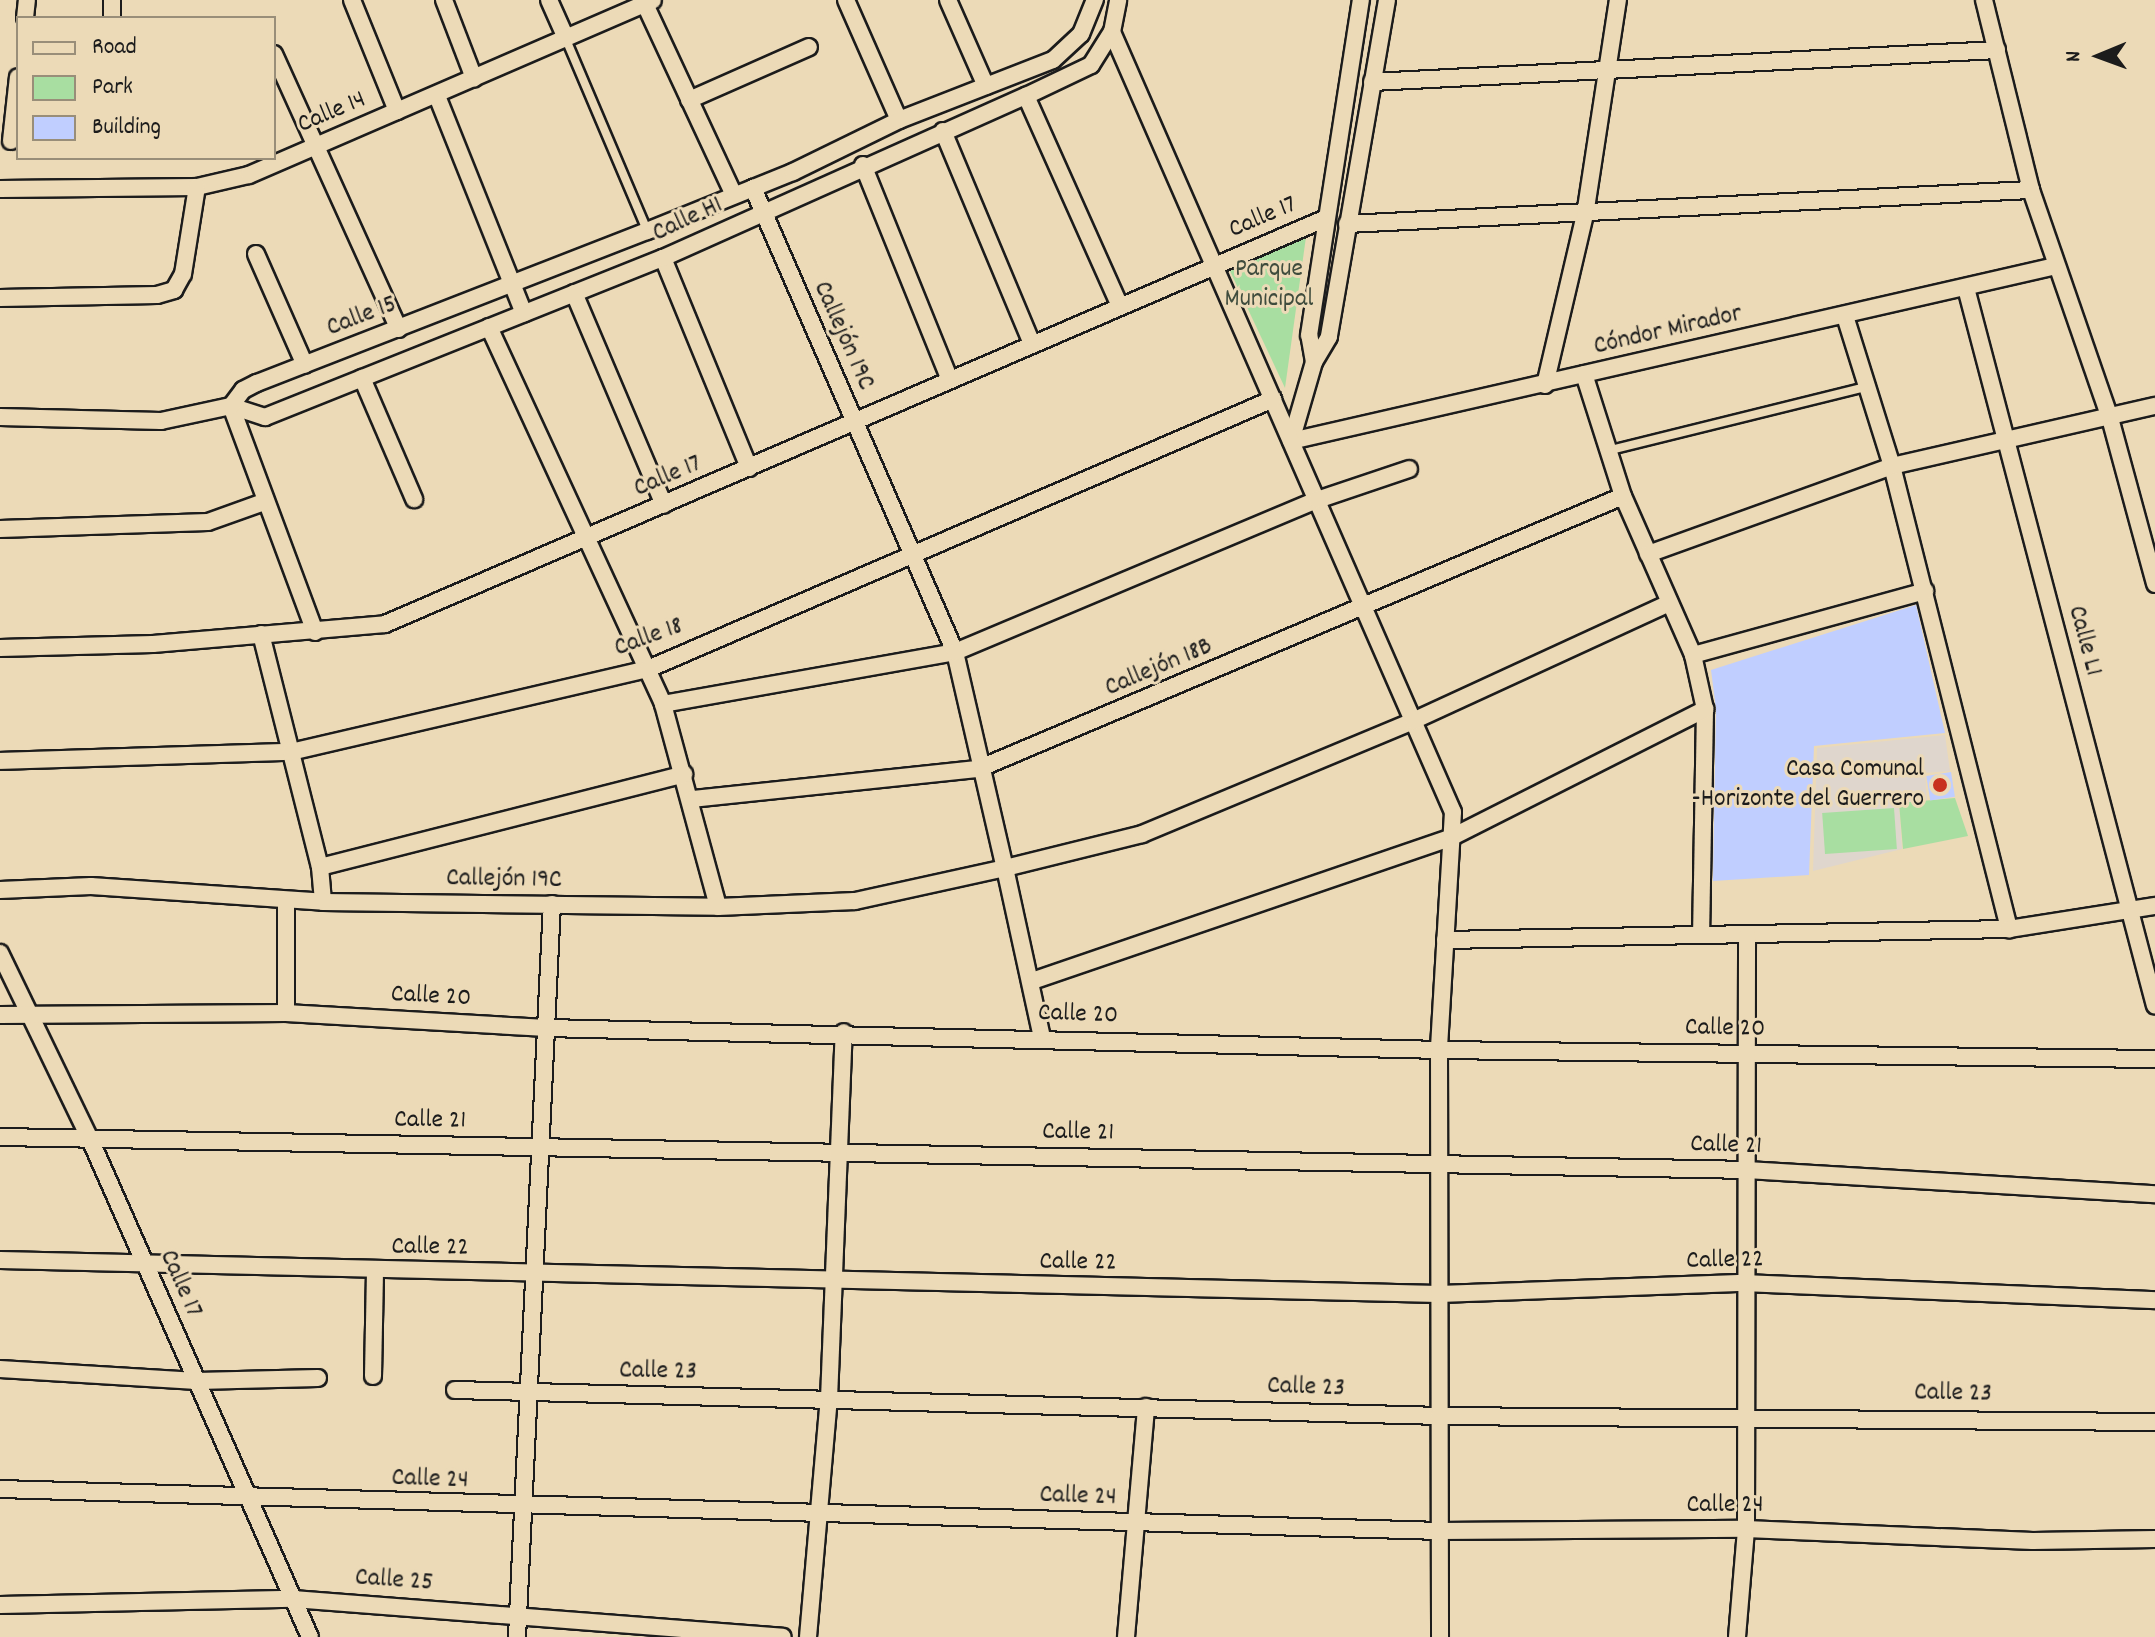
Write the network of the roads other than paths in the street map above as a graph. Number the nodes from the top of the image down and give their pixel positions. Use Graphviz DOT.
graph roads {
  1 [pos="352,0"];
  2 [pos="444,0"];
  3 [pos="549,0"];
  4 [pos="846,0"];
  5 [pos="948,0"];
  6 [pos="1095,0"];
  7 [pos="1118,0"];
  8 [pos="1361,0"];
  9 [pos="1387,0"];
  10 [pos="1618,0"];
  11 [pos="1984,0"];
  12 [pos="647,1"];
  13 [pos="1112,32"];
  14 [pos="565,36"];
  15 [pos="809,47"];
  16 [pos="1997,50"];
  17 [pos="276,59"];
  18 [pos="1609,70"];
  19 [pos="474,78"];
  20 [pos="1372,82"];
  21 [pos="986,86"];
  22 [pos="16,95"];
  23 [pos="437,96"];
  24 [pos="1026,96"];
  25 [pos="689,100"];
  26 [pos="397,111"];
  27 [pos="899,120"];
  28 [pos="943,131"];
  29 [pos="11,141"];
  30 [pos="315,147"];
  31 [pos="863,165"];
  32 [pos="197,187"];
  33 [pos="753,188"];
  34 [pos="0,189"];
  35 [pos="2031,190"];
  36 [pos="734,195"];
  37 [pos="762,212"];
  38 [pos="1585,215"];
  39 [pos="1324,219"];
  40 [pos="1347,224"];
  41 [pos="647,231"];
  42 [pos="256,254"];
  43 [pos="663,258"];
  44 [pos="1214,264"];
  45 [pos="2056,266"];
  46 [pos="512,285"];
  47 [pos="1966,288"];
  48 [pos="574,293"];
  49 [pos="0,298"];
  50 [pos="1120,306"];
  51 [pos="524,313"];
  52 [pos="1845,316"];
  53 [pos="489,327"];
  54 [pos="399,329"];
  55 [pos="1032,344"];
  56 [pos="1314,362"];
  57 [pos="305,365"];
  58 [pos="1584,374"];
  59 [pos="362,378"];
  60 [pos="950,380"];
  61 [pos="1545,385"];
  62 [pos="1866,387"];
  63 [pos="1273,399"];
  64 [pos="231,406"];
  65 [pos="2155,406"];
  66 [pos="0,417"];
  67 [pos="2110,418"];
  68 [pos="854,422"];
  69 [pos="2006,440"];
  70 [pos="1291,441"];
  71 [pos="1606,451"];
  72 [pos="1892,466"];
  73 [pos="749,468"];
  74 [pos="1409,469"];
  75 [pos="1623,496"];
  76 [pos="414,499"];
  77 [pos="1317,500"];
  78 [pos="264,502"];
  79 [pos="664,505"];
  80 [pos="0,529"];
  81 [pos="588,538"];
  82 [pos="913,553"];
  83 [pos="1648,554"];
  84 [pos="2155,584"];
  85 [pos="1925,591"];
  86 [pos="1669,603"];
  87 [pos="1364,608"];
  88 [pos="315,632"];
  89 [pos="261,634"];
  90 [pos="0,648"];
  91 [pos="955,652"];
  92 [pos="1693,655"];
  93 [pos="648,669"];
  94 [pos="663,704"];
  95 [pos="1705,709"];
  96 [pos="1413,721"];
  97 [pos="291,752"];
  98 [pos="0,761"];
  99 [pos="978,769"];
  100 [pos="684,774"];
  101 [pos="692,799"];
  102 [pos="1452,837"];
  103 [pos="320,867"];
  104 [pos="1005,868"];
  105 [pos="0,890"];
  106 [pos="286,900"];
  107 [pos="323,902"];
  108 [pos="552,904"];
  109 [pos="2155,906"];
  110 [pos="718,907"];
  111 [pos="2130,912"];
  112 [pos="2009,929"];
  113 [pos="1701,931"];
  114 [pos="1747,935"];
  115 [pos="1445,940"];
  116 [pos="0,953"];
  117 [pos="1032,981"];
  118 [pos="2155,1006"];
  119 [pos="286,1013"];
  120 [pos="0,1015"];
  121 [pos="33,1016"];
  122 [pos="547,1028"];
  123 [pos="844,1032"];
  124 [pos="1042,1038"];
  125 [pos="1439,1050"];
  126 [pos="1746,1054"];
  127 [pos="2155,1059"];
  128 [pos="0,1137"];
  129 [pos="90,1139"];
  130 [pos="540,1147"];
  131 [pos="839,1153"];
  132 [pos="1439,1164"];
  133 [pos="1746,1170"];
  134 [pos="2155,1194"];
  135 [pos="0,1260"];
  136 [pos="146,1265"];
  137 [pos="375,1271"];
  138 [pos="534,1275"];
  139 [pos="834,1282"];
  140 [pos="1745,1283"];
  141 [pos="1439,1294"];
  142 [pos="2155,1300"];
  143 [pos="0,1369"];
  144 [pos="373,1376"];
  145 [pos="318,1378"];
  146 [pos="197,1381"];
  147 [pos="455,1390"];
  148 [pos="531,1394"];
  149 [pos="829,1399"];
  150 [pos="1146,1407"];
  151 [pos="1747,1415"];
  152 [pos="1439,1416"];
  153 [pos="2155,1422"];
  154 [pos="0,1489"];
  155 [pos="249,1499"];
  156 [pos="524,1506"];
  157 [pos="819,1512"];
  158 [pos="1139,1523"];
  159 [pos="1746,1529"];
  160 [pos="1439,1531"];
  161 [pos="2155,1539"];
  162 [pos="293,1599"];
  163 [pos="0,1605"];
  164 [pos="518,1613"];
  165 [pos="310,1637"];
  166 [pos="517,1637"];
  167 [pos="783,1637"];
  168 [pos="808,1637"];
  169 [pos="1126,1637"];
  170 [pos="1440,1637"];
  171 [pos="1737,1637"];
  1 -- 26 [label="street"];
  2 -- 19 [label="street"];
  3 -- 14 [label="street"];
  4 -- 27 [label="street"];
  5 -- 21 [label="street"];
  6 -- 21 [label="street, Calle H1"];
  7 -- 13 [label="street, Calle H1"];
  8 -- 39 [label="street"];
  9 -- 20 [label="street"];
  10 -- 18 [label="street"];
  11 -- 16 [label="street"];
  12 -- 14 [label="street, Calle 14"];
  12 -- 25 [label="street"];
  13 -- 24 [label="street, Calle H1"];
  13 -- 44 [label="street"];
  14 -- 19 [label="street, Calle 14"];
  14 -- 41 [label="lane"];
  15 -- 25 [label="street"];
  16 -- 18 [label="street"];
  16 -- 35 [label="street"];
  17 -- 30 [label="street"];
  18 -- 20 [label="street"];
  18 -- 38 [label="street"];
  19 -- 23 [label="street, Calle 14"];
  20 -- 40 [label="street"];
  21 -- 27 [label="street, Calle H1"];
  22 -- 29 [label="street"];
  23 -- 26 [label="street, Calle 14"];
  23 -- 46 [label="street"];
  24 -- 28 [label="street, Calle H1"];
  24 -- 50 [label="street"];
  25 -- 36 [label="street"];
  26 -- 30 [label="street, Calle 14"];
  27 -- 33 [label="street, Calle H1"];
  28 -- 31 [label="street, Calle H1"];
  28 -- 55 [label="street"];
  30 -- 32 [label="street, Calle 14"];
  30 -- 54 [label="street"];
  31 -- 37 [label="street, Calle H1"];
  31 -- 60 [label="street"];
  32 -- 34 [label="street, Calle 14"];
  32 -- 49 [label="street"];
  33 -- 36 [label="street, Calle H1"];
  33 -- 37 [label="street, Callejón 19C"];
  35 -- 38 [label="street"];
  35 -- 45 [label="street"];
  36 -- 41 [label="street, Calle 15"];
  37 -- 43 [label="street, Calle H1"];
  37 -- 68 [label="street, Callejón 19C"];
  38 -- 40 [label="street"];
  38 -- 61 [label="street"];
  39 -- 44 [label="street, Calle 17"];
  39 -- 56 [label="street"];
  40 -- 56 [label="street"];
  41 -- 46 [label="street, Calle 15"];
  42 -- 57 [label="street"];
  43 -- 48 [label="street, Calle H1"];
  43 -- 73 [label="street"];
  44 -- 50 [label="street, Calle 17"];
  44 -- 63 [label="street"];
  45 -- 47 [label="street, Cóndor Mirador"];
  45 -- 67 [label="street"];
  46 -- 51 [label="street"];
  46 -- 54 [label="street, Calle 15"];
  47 -- 52 [label="street, Cóndor Mirador"];
  47 -- 69 [label="street, Calle L1"];
  48 -- 51 [label="street, Calle H1"];
  48 -- 79 [label="street"];
  50 -- 55 [label="street, Calle 17"];
  51 -- 53 [label="street, Calle H1"];
  52 -- 58 [label="street, Cóndor Mirador"];
  52 -- 62 [label="street"];
  53 -- 59 [label="street, Calle H1"];
  53 -- 81 [label="street"];
  54 -- 57 [label="street, Calle 15"];
  55 -- 60 [label="street, Calle 17"];
  56 -- 70 [label="street"];
  57 -- 64 [label="street, Calle 15"];
  58 -- 61 [label="street, Cóndor Mirador"];
  58 -- 71 [label="street"];
  59 -- 64 [label="street, Calle H1"];
  59 -- 76 [label="street"];
  60 -- 68 [label="street, Calle 17"];
  61 -- 70 [label="street, Cóndor Mirador"];
  62 -- 71 [label="lane"];
  62 -- 72 [label="street"];
  63 -- 70 [label="street"];
  63 -- 82 [label="street, Calle 18"];
  64 -- 66 [label="street, Calle 15"];
  64 -- 78 [label="street"];
  65 -- 67 [label="street"];
  67 -- 69 [label="street"];
  67 -- 84 [label="street"];
  68 -- 73 [label="street, Calle 17"];
  68 -- 82 [label="street, Callejón 19C"];
  69 -- 72 [label="street"];
  69 -- 111 [label="street, Calle L1"];
  70 -- 77 [label="street"];
  71 -- 75 [label="street"];
  72 -- 83 [label="street"];
  72 -- 85 [label="street"];
  73 -- 79 [label="street, Calle 17"];
  74 -- 77 [label="street"];
  75 -- 83 [label="street"];
  75 -- 87 [label="street, Callejón 18B"];
  77 -- 87 [label="street"];
  77 -- 91 [label="street"];
  78 -- 80 [label="street"];
  78 -- 88 [label="street"];
  79 -- 81 [label="street, Calle 17"];
  81 -- 88 [label="street, Calle 17"];
  81 -- 93 [label="street"];
  82 -- 91 [label="street, Callejón 19C"];
  82 -- 93 [label="street, Calle 18"];
  83 -- 86 [label="street"];
  85 -- 92 [label="street"];
  85 -- 112 [label="street"];
  86 -- 92 [label="street"];
  86 -- 96 [label="street, Callejón 19C"];
  87 -- 96 [label="street"];
  87 -- 99 [label="street, Callejón 18B"];
  88 -- 89 [label="street, Calle 17"];
  89 -- 90 [label="street, Calle 17"];
  89 -- 97 [label="street"];
  91 -- 94 [label="street"];
  91 -- 99 [label="street, Callejón 19C"];
  92 -- 95 [label="street"];
  93 -- 94 [label="street"];
  93 -- 97 [label="street, Calle 18"];
  94 -- 100 [label="street"];
  95 -- 102 [label="street"];
  95 -- 113 [label="street"];
  96 -- 102 [label="street"];
  96 -- 104 [label="street, Callejón 19C"];
  97 -- 98 [label="street, Calle 18"];
  97 -- 103 [label="street"];
  99 -- 101 [label="street, Callejón 18B"];
  99 -- 104 [label="street, Callejón 19C"];
  100 -- 101 [label="street"];
  100 -- 103 [label="street"];
  101 -- 110 [label="street"];
  102 -- 115 [label="street"];
  102 -- 117 [label="street"];
  103 -- 107 [label="street"];
  104 -- 110 [label="street, Callejón 19C"];
  104 -- 117 [label="street"];
  105 -- 106 [label="street, Callejón 19C"];
  106 -- 107 [label="street, Callejón 19C"];
  106 -- 119 [label="street"];
  107 -- 108 [label="street, Callejón 19C"];
  108 -- 110 [label="street, Callejón 19C"];
  108 -- 122 [label="street"];
  109 -- 111 [label="street"];
  111 -- 112 [label="street"];
  111 -- 118 [label="street, Calle L1"];
  112 -- 114 [label="street"];
  113 -- 114 [label="street"];
  113 -- 115 [label="street"];
  114 -- 126 [label="street"];
  115 -- 125 [label="street"];
  116 -- 121 [label="street, Calle 17"];
  117 -- 124 [label="street"];
  119 -- 121 [label="street, Calle 20"];
  119 -- 122 [label="street, Calle 20"];
  120 -- 121 [label="street, Calle 20"];
  121 -- 129 [label="street, Calle 17"];
  122 -- 123 [label="street, Calle 20"];
  122 -- 130 [label="street"];
  123 -- 124 [label="street, Calle 20"];
  123 -- 131 [label="street"];
  124 -- 125 [label="street, Calle 20"];
  125 -- 126 [label="street, Calle 20"];
  125 -- 132 [label="street"];
  126 -- 127 [label="street, Calle 20"];
  126 -- 133 [label="street"];
  128 -- 129 [label="street, Calle 21"];
  129 -- 130 [label="street, Calle 21"];
  129 -- 136 [label="street, Calle 17"];
  130 -- 131 [label="street, Calle 21"];
  130 -- 138 [label="street"];
  131 -- 132 [label="street, Calle 21"];
  131 -- 139 [label="street"];
  132 -- 133 [label="street, Calle 21"];
  132 -- 141 [label="street"];
  133 -- 134 [label="street, Calle 21"];
  133 -- 140 [label="street"];
  135 -- 136 [label="street, Calle 22"];
  136 -- 137 [label="street, Calle 22"];
  136 -- 146 [label="street, Calle 17"];
  137 -- 138 [label="street, Calle 22"];
  137 -- 144 [label="street"];
  138 -- 139 [label="street, Calle 22"];
  138 -- 148 [label="street"];
  139 -- 141 [label="street, Calle 22"];
  139 -- 149 [label="street"];
  140 -- 141 [label="street, Calle 22"];
  140 -- 142 [label="street, Calle 22"];
  140 -- 151 [label="street"];
  141 -- 152 [label="street"];
  143 -- 146 [label="street"];
  145 -- 146 [label="street"];
  146 -- 155 [label="street, Calle 17"];
  147 -- 148 [label="street, Calle 23"];
  148 -- 149 [label="street, Calle 23"];
  148 -- 156 [label="street"];
  149 -- 150 [label="street, Calle 23"];
  149 -- 157 [label="street"];
  150 -- 152 [label="street, Calle 23"];
  150 -- 158 [label="street"];
  151 -- 152 [label="street, Calle 23"];
  151 -- 153 [label="street, Calle 23"];
  151 -- 159 [label="street"];
  152 -- 160 [label="street"];
  154 -- 155 [label="street, Calle 24"];
  155 -- 156 [label="street, Calle 24"];
  155 -- 162 [label="street, Calle 17"];
  156 -- 157 [label="street, Calle 24"];
  156 -- 164 [label="street"];
  157 -- 158 [label="street, Calle 24"];
  157 -- 168 [label="street"];
  158 -- 160 [label="street, Calle 24"];
  158 -- 169 [label="street"];
  159 -- 160 [label="street, Calle 24"];
  159 -- 161 [label="street, Calle 24"];
  159 -- 171 [label="street"];
  160 -- 170 [label="street"];
  162 -- 163 [label="street, Calle 25"];
  162 -- 164 [label="street, Calle 25"];
  162 -- 165 [label="street, Calle 17"];
  164 -- 166 [label="street"];
  164 -- 167 [label="street, Calle 25"];
}
